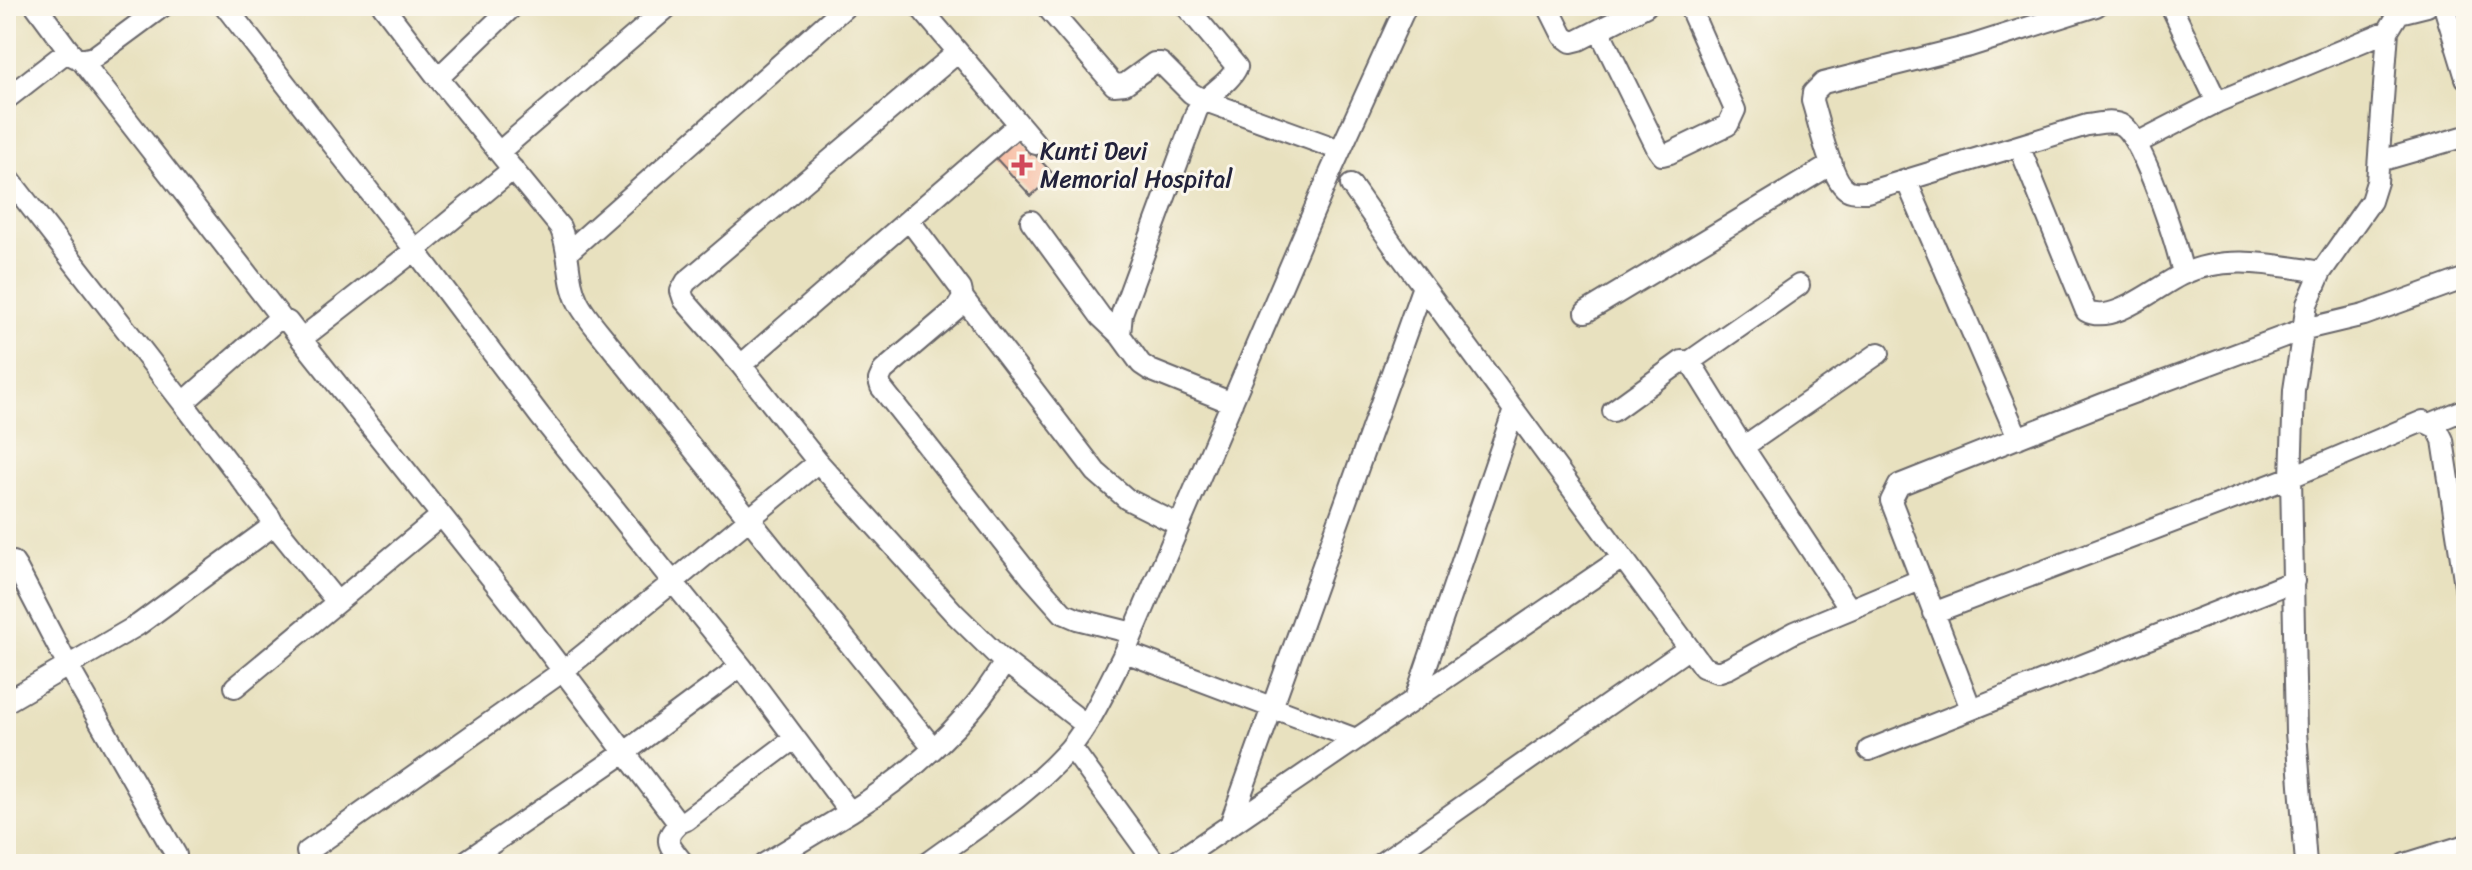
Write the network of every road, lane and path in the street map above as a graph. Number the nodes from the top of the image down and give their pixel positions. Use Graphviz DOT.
graph roads {
  1 [pos="36,6"];
  2 [pos="163,6"];
  3 [pos="225,6"];
  4 [pos="383,6"];
  5 [pos="513,6"];
  6 [pos="669,6"];
  7 [pos="846,6"];
  8 [pos="919,6"];
  9 [pos="1046,6"];
  10 [pos="1186,6"];
  11 [pos="1383,6"];
  12 [pos="1548,6"];
  13 [pos="1646,6"];
  14 [pos="1689,6"];
  15 [pos="2096,6"];
  16 [pos="2171,6"];
  17 [pos="2427,6"];
  18 [pos="2444,6"];
  19 [pos="1402,15"];
  20 [pos="2395,17"];
  21 [pos="1599,30"];
  22 [pos="958,52"];
  23 [pos="75,55"];
  24 [pos="438,78"];
  25 [pos="2466,78"];
  26 [pos="6,99"];
  27 [pos="1203,100"];
  28 [pos="2217,102"];
  29 [pos="1019,124"];
  30 [pos="2466,136"];
  31 [pos="2137,143"];
  32 [pos="1036,144"];
  33 [pos="2019,146"];
  34 [pos="1340,150"];
  35 [pos="499,152"];
  36 [pos="2380,161"];
  37 [pos="1832,164"];
  38 [pos="513,169"];
  39 [pos="6,175"];
  40 [pos="1906,180"];
  41 [pos="1351,185"];
  42 [pos="909,220"];
  43 [pos="1031,221"];
  44 [pos="415,250"];
  45 [pos="568,252"];
  46 [pos="2321,272"];
  47 [pos="2183,274"];
  48 [pos="2466,278"];
  49 [pos="1799,285"];
  50 [pos="1423,286"];
  51 [pos="963,298"];
  52 [pos="1586,312"];
  53 [pos="282,319"];
  54 [pos="2301,330"];
  55 [pos="298,335"];
  56 [pos="1120,335"];
  57 [pos="1879,353"];
  58 [pos="1689,362"];
  59 [pos="741,365"];
  60 [pos="183,403"];
  61 [pos="1232,403"];
  62 [pos="2466,409"];
  63 [pos="1514,410"];
  64 [pos="1613,411"];
  65 [pos="2430,424"];
  66 [pos="2018,438"];
  67 [pos="1743,447"];
  68 [pos="818,462"];
  69 [pos="2291,477"];
  70 [pos="441,516"];
  71 [pos="749,520"];
  72 [pos="273,523"];
  73 [pos="1179,525"];
  74 [pos="1622,558"];
  75 [pos="6,562"];
  76 [pos="1920,580"];
  77 [pos="2294,581"];
  78 [pos="2465,581"];
  79 [pos="673,582"];
  80 [pos="337,602"];
  81 [pos="1849,608"];
  82 [pos="1933,613"];
  83 [pos="1133,633"];
  84 [pos="1689,648"];
  85 [pos="1125,652"];
  86 [pos="1005,662"];
  87 [pos="68,666"];
  88 [pos="741,666"];
  89 [pos="563,671"];
  90 [pos="235,687"];
  91 [pos="1415,699"];
  92 [pos="6,702"];
  93 [pos="1272,708"];
  94 [pos="1971,709"];
  95 [pos="1086,725"];
  96 [pos="795,738"];
  97 [pos="1356,739"];
  98 [pos="1071,747"];
  99 [pos="933,748"];
  100 [pos="1869,750"];
  101 [pos="624,753"];
  102 [pos="850,812"];
  103 [pos="681,822"];
  104 [pos="1230,825"];
  105 [pos="2466,845"];
  106 [pos="307,852"];
  107 [pos="176,855"];
  108 [pos="462,864"];
  109 [pos="684,864"];
  110 [pos="764,864"];
  111 [pos="926,864"];
  112 [pos="1156,864"];
  113 [pos="1173,864"];
  114 [pos="1380,864"];
  115 [pos="2306,864"];
  116 [pos="2405,864"];
  1 -- 23 [label="street"];
  2 -- 23 [label="street"];
  3 -- 44 [label="street"];
  4 -- 24 [label="street"];
  5 -- 24 [label="street"];
  6 -- 35 [label="street"];
  7 -- 45 [label="street"];
  8 -- 22 [label="street"];
  9 -- 27 [label="street"];
  10 -- 27 [label="street"];
  11 -- 19 [label="street"];
  12 -- 21 [label="street"];
  13 -- 21 [label="street"];
  14 -- 21 [label="street"];
  15 -- 37 [label="street"];
  16 -- 28 [label="street"];
  17 -- 20 [label="street"];
  18 -- 25 [label="street"];
  19 -- 34 [label="street"];
  20 -- 28 [label="street"];
  20 -- 36 [label="street"];
  22 -- 29 [label="street"];
  22 -- 59 [label="street"];
  23 -- 26 [label="street"];
  23 -- 53 [label="street"];
  24 -- 35 [label="street"];
  27 -- 34 [label="street"];
  27 -- 56 [label="street"];
  28 -- 31 [label="street"];
  29 -- 32 [label="street"];
  29 -- 42 [label="street"];
  30 -- 36 [label="street"];
  31 -- 33 [label="street"];
  31 -- 47 [label="street"];
  33 -- 40 [label="street"];
  33 -- 47 [label="street"];
  34 -- 61 [label="street"];
  35 -- 38 [label="street"];
  36 -- 46 [label="street"];
  37 -- 40 [label="street"];
  37 -- 52 [label="street"];
  38 -- 44 [label="street"];
  38 -- 45 [label="street"];
  39 -- 60 [label="street"];
  40 -- 66 [label="street"];
  41 -- 50 [label="street"];
  42 -- 51 [label="street"];
  42 -- 59 [label="street"];
  43 -- 56 [label="street"];
  44 -- 55 [label="street"];
  44 -- 79 [label="street"];
  45 -- 71 [label="street"];
  46 -- 47 [label="street"];
  46 -- 54 [label="street"];
  48 -- 54 [label="street"];
  49 -- 58 [label="street"];
  50 -- 63 [label="street"];
  50 -- 93 [label="street"];
  51 -- 73 [label="street"];
  51 -- 83 [label="street"];
  53 -- 55 [label="street"];
  53 -- 60 [label="street"];
  54 -- 66 [label="street"];
  54 -- 69 [label="street"];
  55 -- 70 [label="street"];
  56 -- 61 [label="street"];
  57 -- 67 [label="street"];
  58 -- 64 [label="street"];
  58 -- 67 [label="street"];
  59 -- 68 [label="street"];
  60 -- 72 [label="street"];
  61 -- 73 [label="street"];
  62 -- 65 [label="street"];
  63 -- 74 [label="street"];
  63 -- 91 [label="street"];
  65 -- 69 [label="street"];
  65 -- 78 [label="street"];
  66 -- 76 [label="street"];
  67 -- 81 [label="street"];
  68 -- 71 [label="street"];
  68 -- 86 [label="street"];
  69 -- 77 [label="street"];
  69 -- 82 [label="street"];
  70 -- 80 [label="street"];
  70 -- 89 [label="street"];
  71 -- 79 [label="street"];
  71 -- 99 [label="street"];
  72 -- 80 [label="street"];
  72 -- 87 [label="street"];
  73 -- 83 [label="street"];
  74 -- 84 [label="street"];
  74 -- 91 [label="street"];
  75 -- 87 [label="street"];
  76 -- 81 [label="street"];
  76 -- 82 [label="street"];
  77 -- 94 [label="street"];
  77 -- 115 [label="street"];
  79 -- 88 [label="street"];
  79 -- 89 [label="street"];
  80 -- 90 [label="street"];
  81 -- 84 [label="street"];
  82 -- 94 [label="street"];
  83 -- 85 [label="street"];
  84 -- 114 [label="street"];
  85 -- 93 [label="street"];
  85 -- 95 [label="street"];
  86 -- 95 [label="street"];
  86 -- 99 [label="street"];
  87 -- 92 [label="street"];
  87 -- 107 [label="street"];
  88 -- 96 [label="street"];
  88 -- 101 [label="street"];
  89 -- 101 [label="street"];
  89 -- 106 [label="street"];
  91 -- 97 [label="street"];
  93 -- 97 [label="street"];
  93 -- 104 [label="street"];
  94 -- 100 [label="street"];
  95 -- 98 [label="street"];
  96 -- 102 [label="street"];
  96 -- 103 [label="street"];
  97 -- 104 [label="street"];
  98 -- 111 [label="street"];
  98 -- 112 [label="street"];
  99 -- 102 [label="street"];
  101 -- 103 [label="street"];
  101 -- 108 [label="street"];
  102 -- 110 [label="street"];
  103 -- 109 [label="street"];
  104 -- 113 [label="street"];
  105 -- 116 [label="street"];
}
